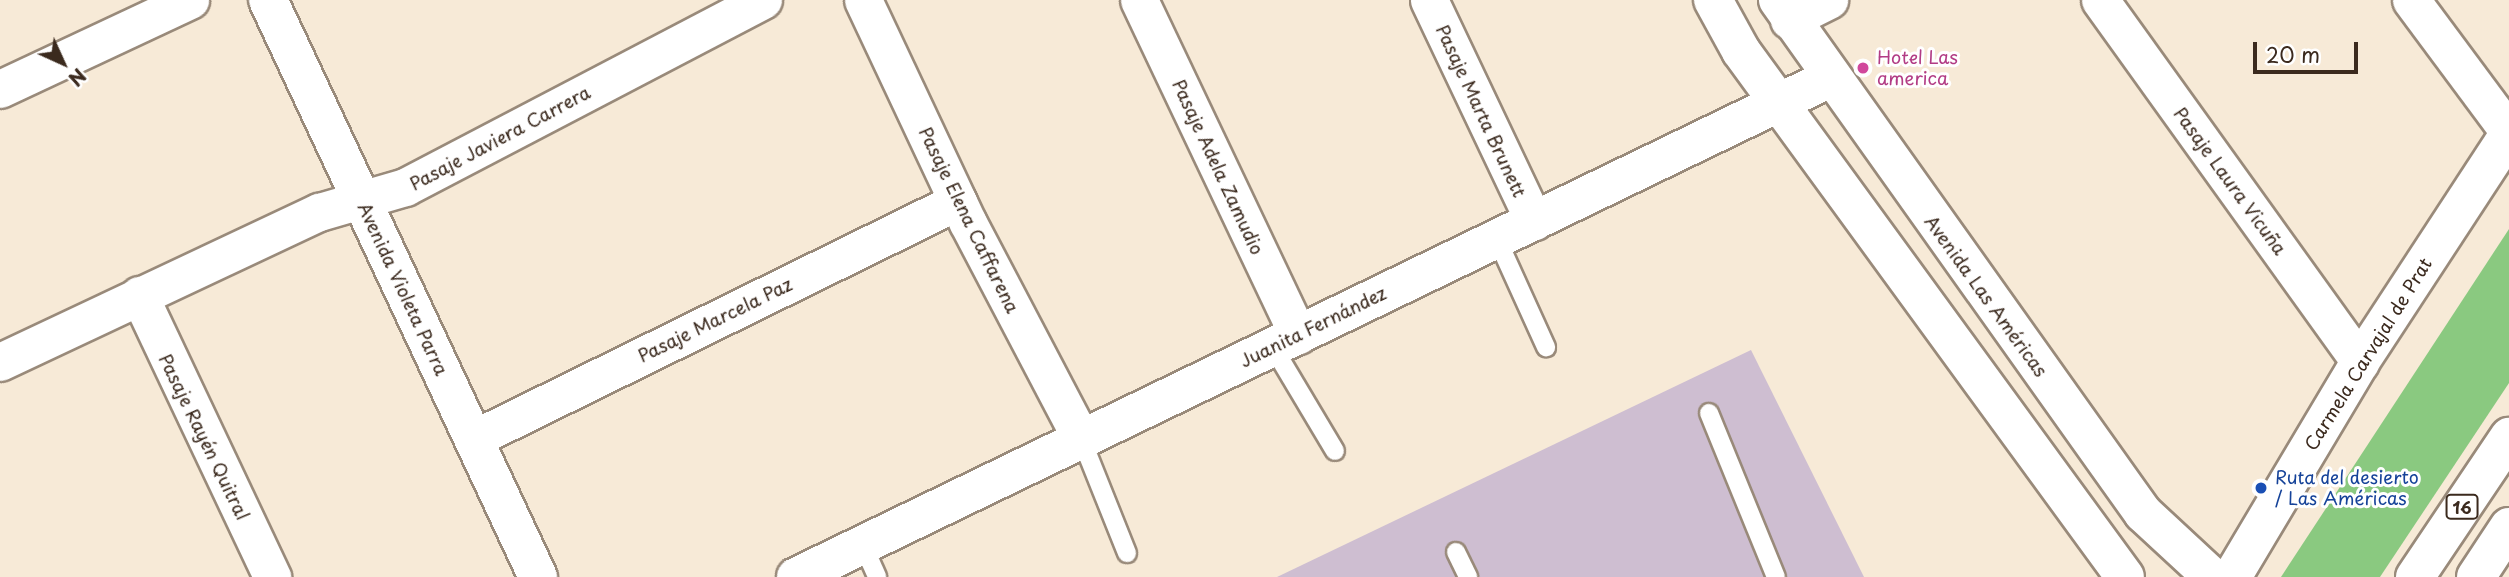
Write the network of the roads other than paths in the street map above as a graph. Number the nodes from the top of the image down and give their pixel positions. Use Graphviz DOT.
graph roads {
  1 [pos="190,0"];
  2 [pos="268,0"];
  3 [pos="763,0"];
  4 [pos="863,0"];
  5 [pos="1139,0"];
  6 [pos="1429,0"];
  7 [pos="1713,0"];
  8 [pos="1829,0"];
  9 [pos="2100,0"];
  10 [pos="2411,0"];
  11 [pos="1784,10"];
  12 [pos="1830,78"];
  13 [pos="3,80"];
  14 [pos="1779,103"];
  15 [pos="2509,133"];
  16 [pos="361,200"];
  17 [pos="958,201"];
  18 [pos="1534,221"];
  19 [pos="1497,239"];
  20 [pos="139,295"];
  21 [pos="1286,341"];
  22 [pos="1546,347"];
  23 [pos="0,362"];
  24 [pos="2360,362"];
  25 [pos="1709,413"];
  26 [pos="2509,437"];
  27 [pos="1081,438"];
  28 [pos="473,439"];
  29 [pos="1335,451"];
  30 [pos="2509,527"];
  31 [pos="1457,552"];
  32 [pos="1128,553"];
  33 [pos="870,561"];
  34 [pos="272,577"];
  35 [pos="538,577"];
  36 [pos="796,577"];
  37 [pos="1468,577"];
  38 [pos="1776,577"];
  39 [pos="2125,577"];
  40 [pos="2212,577"];
  41 [pos="2232,577"];
  42 [pos="2415,577"];
  43 [pos="2476,577"];
  1 -- 13 [label="street"];
  2 -- 16 [label="main road, Avenida Violeta Parra"];
  3 -- 16 [label="street, Pasaje Javiera Carrera"];
  4 -- 17 [label="street, Pasaje Elena Caffarena"];
  5 -- 21 [label="street, Pasaje Adela Zamudio"];
  6 -- 18 [label="street, Pasaje Marta Brunett"];
  7 -- 14 [label="main road"];
  8 -- 11 [label="street"];
  9 -- 24 [label="street, Pasaje Laura Vicuña"];
  10 -- 15 [label="street"];
  11 -- 12 [label="main road, Avenida Las Américas"];
  12 -- 14 [label="main road, Juanita Fernández"];
  12 -- 40 [label="main road, Avenida Las Américas"];
  14 -- 18 [label="main road, Juanita Fernández"];
  14 -- 39 [label="main road"];
  15 -- 24 [label="main road, Carmela Carvajal de Prat"];
  16 -- 20 [label="street, Pasaje Javiera Carrera"];
  16 -- 28 [label="main road, Avenida Violeta Parra"];
  17 -- 27 [label="street, Pasaje Elena Caffarena"];
  17 -- 28 [label="street, Pasaje Marcela Paz"];
  18 -- 19 [label="main road, Juanita Fernández"];
  19 -- 21 [label="main road, Juanita Fernández"];
  19 -- 22 [label="lane"];
  20 -- 23 [label="street, Pasaje Javiera Carrera"];
  20 -- 34 [label="street, Pasaje Rayén Quitral"];
  21 -- 27 [label="main road, Juanita Fernández"];
  21 -- 29 [label="lane"];
  24 -- 41 [label="main road, Carmela Carvajal de Prat"];
  25 -- 38 [label="lane"];
  26 -- 42 [label="main road, 16"];
  27 -- 32 [label="lane"];
  27 -- 33 [label="main road, Juanita Fernández"];
  28 -- 35 [label="main road, Avenida Violeta Parra"];
  30 -- 43 [label="main road"];
  31 -- 37 [label="lane"];
  33 -- 36 [label="main road, Juanita Fernández"];
}
